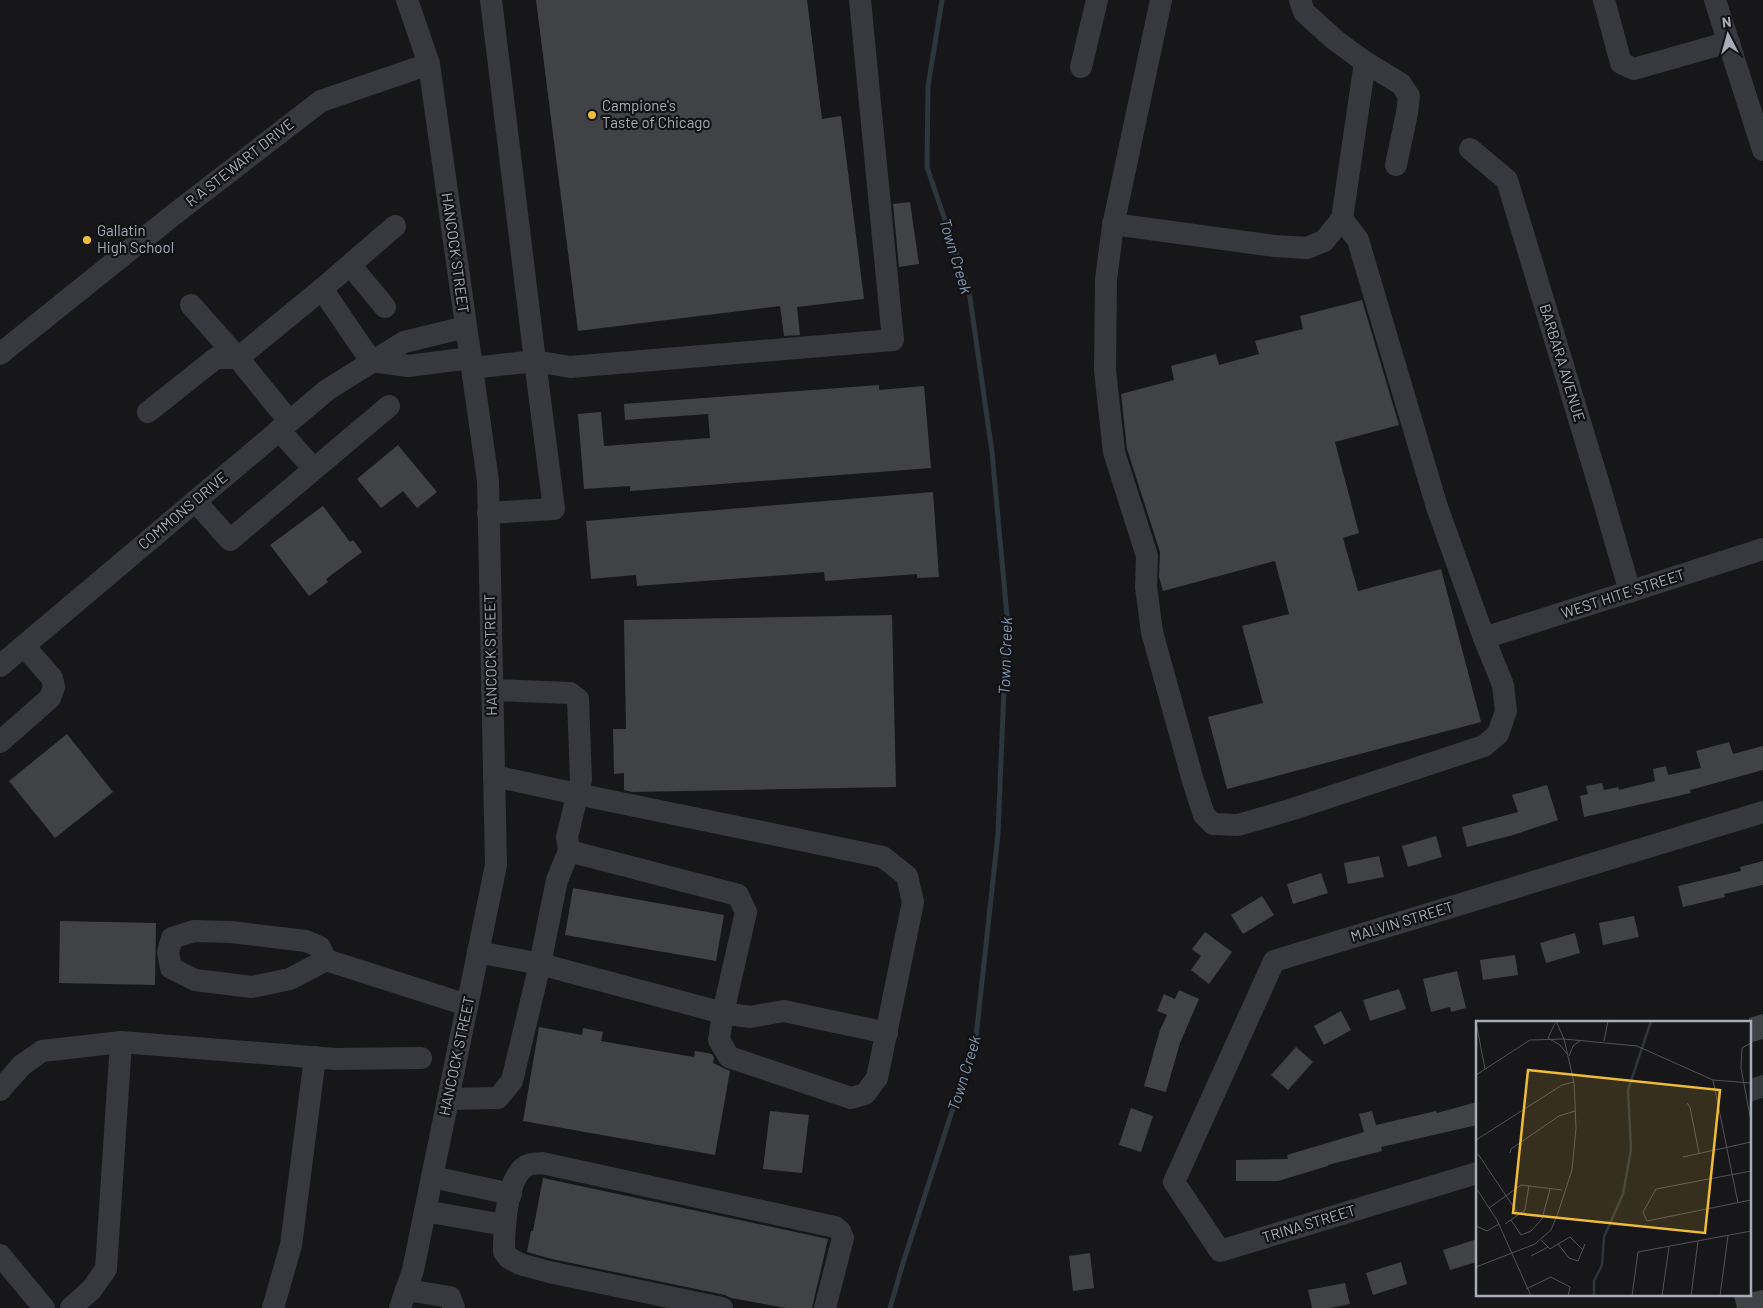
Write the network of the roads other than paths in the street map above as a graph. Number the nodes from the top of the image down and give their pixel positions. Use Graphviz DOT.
graph roads {
  1 [pos="407,0"];
  2 [pos="491,0"];
  3 [pos="860,0"];
  4 [pos="1097,0"];
  5 [pos="1161,0"];
  6 [pos="1300,0"];
  7 [pos="1604,0"];
  8 [pos="1715,0"];
  9 [pos="1728,42"];
  10 [pos="1365,62"];
  11 [pos="429,64"];
  12 [pos="1081,67"];
  13 [pos="1470,149"];
  14 [pos="1763,150"];
  15 [pos="1396,165"];
  16 [pos="1342,218"];
  17 [pos="1113,224"];
  18 [pos="395,226"];
  19 [pos="351,266"];
  20 [pos="322,289"];
  21 [pos="191,305"];
  22 [pos="385,307"];
  23 [pos="466,327"];
  24 [pos="0,354"];
  25 [pos="238,358"];
  26 [pos="371,361"];
  27 [pos="535,361"];
  28 [pos="471,363"];
  29 [pos="389,406"];
  30 [pos="148,412"];
  31 [pos="284,426"];
  32 [pos="314,469"];
  33 [pos="195,501"];
  34 [pos="488,513"];
  35 [pos="1763,549"];
  36 [pos="1630,592"];
  37 [pos="1484,638"];
  38 [pos="24,646"];
  39 [pos="0,666"];
  40 [pos="492,690"];
  41 [pos="0,742"];
  42 [pos="494,776"];
  43 [pos="577,794"];
  44 [pos="1763,812"];
  45 [pos="569,851"];
  46 [pos="478,952"];
  47 [pos="326,960"];
  48 [pos="540,964"];
  49 [pos="467,1005"];
  50 [pos="723,1013"];
  51 [pos="887,1032"];
  52 [pos="121,1042"];
  53 [pos="315,1057"];
  54 [pos="421,1058"];
  55 [pos="1763,1086"];
  56 [pos="0,1090"];
  57 [pos="1750,1091"];
  58 [pos="448,1099"];
  59 [pos="1476,1173"];
  60 [pos="432,1177"];
  61 [pos="1174,1182"];
  62 [pos="511,1194"];
  63 [pos="425,1211"];
  64 [pos="504,1225"];
  65 [pos="0,1255"];
  66 [pos="403,1299"];
  67 [pos="44,1308"];
  68 [pos="71,1308"];
  69 [pos="273,1308"];
  70 [pos="454,1308"];
  71 [pos="722,1308"];
  72 [pos="825,1308"];
  1 -- 11 [label="street, HANCOCK STREET"];
  2 -- 27 [label="street"];
  3 -- 27 [label="street"];
  4 -- 12 [label="street"];
  5 -- 17 [label="street"];
  6 -- 10 [label="street"];
  7 -- 9 [label="street"];
  8 -- 9 [label="street"];
  9 -- 14 [label="street"];
  10 -- 15 [label="street"];
  10 -- 16 [label="street"];
  11 -- 23 [label="street, HANCOCK STREET"];
  11 -- 24 [label="street, R A STEWART DRIVE"];
  13 -- 36 [label="street, BARBARA AVENUE"];
  16 -- 17 [label="street"];
  16 -- 37 [label="street"];
  17 -- 37 [label="street"];
  18 -- 19 [label="street"];
  19 -- 20 [label="street"];
  19 -- 22 [label="street"];
  20 -- 25 [label="street"];
  20 -- 26 [label="street"];
  21 -- 25 [label="street"];
  23 -- 26 [label="street, COMMONS DRIVE"];
  23 -- 28 [label="street, HANCOCK STREET"];
  25 -- 30 [label="street"];
  25 -- 31 [label="street"];
  26 -- 28 [label="street"];
  26 -- 31 [label="street, COMMONS DRIVE"];
  27 -- 28 [label="street"];
  27 -- 34 [label="street"];
  28 -- 34 [label="street, HANCOCK STREET"];
  29 -- 32 [label="street"];
  31 -- 32 [label="street"];
  31 -- 33 [label="street, COMMONS DRIVE"];
  32 -- 33 [label="street"];
  33 -- 38 [label="street, COMMONS DRIVE"];
  34 -- 40 [label="street, HANCOCK STREET"];
  35 -- 36 [label="street, WEST HITE STREET"];
  36 -- 37 [label="street, WEST HITE STREET"];
  38 -- 39 [label="street, COMMONS DRIVE"];
  38 -- 41 [label="street"];
  40 -- 42 [label="street, HANCOCK STREET"];
  40 -- 43 [label="street"];
  42 -- 43 [label="street"];
  42 -- 46 [label="street, HANCOCK STREET"];
  43 -- 45 [label="street"];
  43 -- 51 [label="street"];
  44 -- 61 [label="street, MALVIN STREET"];
  45 -- 48 [label="street"];
  45 -- 50 [label="street"];
  46 -- 48 [label="street"];
  46 -- 49 [label="street, HANCOCK STREET"];
  47 -- 47 [label="street"];
  47 -- 49 [label="street"];
  48 -- 50 [label="street"];
  48 -- 58 [label="street"];
  49 -- 58 [label="street, HANCOCK STREET"];
  50 -- 51 [label="street"];
  50 -- 51 [label="street"];
  52 -- 53 [label="street"];
  52 -- 56 [label="street"];
  52 -- 68 [label="street"];
  53 -- 54 [label="street"];
  53 -- 69 [label="street"];
  55 -- 57 [label="street"];
  58 -- 60 [label="street, HANCOCK STREET"];
  59 -- 61 [label="street, TRINA STREET"];
  60 -- 62 [label="street"];
  60 -- 63 [label="street, HANCOCK STREET"];
  62 -- 64 [label="street"];
  62 -- 72 [label="street"];
  63 -- 64 [label="street"];
  63 -- 66 [label="street, HANCOCK STREET"];
  64 -- 71 [label="street"];
  65 -- 67 [label="street"];
  66 -- 70 [label="street"];
}
